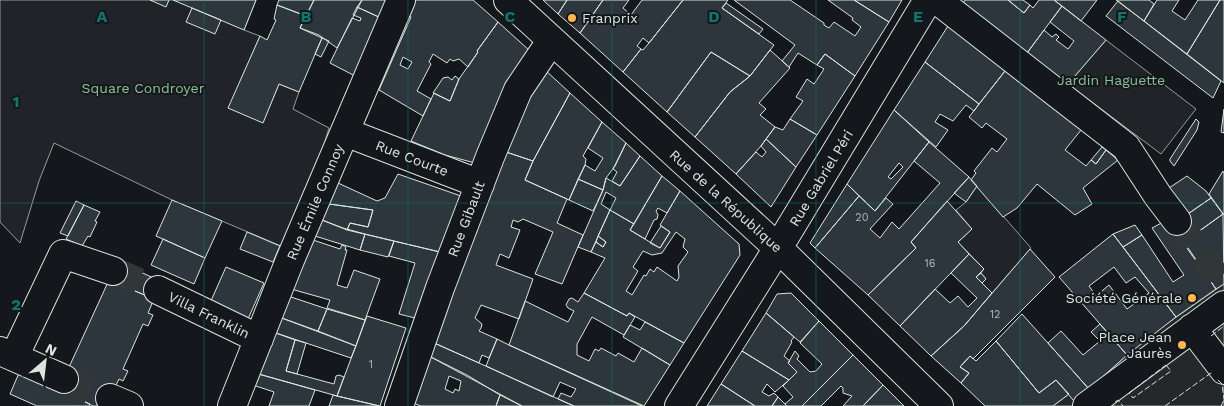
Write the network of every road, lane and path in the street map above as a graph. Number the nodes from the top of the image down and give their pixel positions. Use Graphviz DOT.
graph roads {
  1 [pos="401,0"];
  2 [pos="508,0"];
  3 [pos="928,0"];
  4 [pos="937,0"];
  5 [pos="551,41"];
  6 [pos="345,132"];
  7 [pos="480,184"];
  8 [pos="1177,221"];
  9 [pos="778,248"];
  10 [pos="113,270"];
  11 [pos="158,290"];
  12 [pos="1224,305"];
  13 [pos="1192,328"];
  14 [pos="259,339"];
  15 [pos="4,354"];
  16 [pos="1224,370"];
  17 [pos="64,379"];
  18 [pos="232,406"];
  19 [pos="399,406"];
  20 [pos="679,406"];
  21 [pos="939,406"];
  22 [pos="1086,406"];
  1 -- 6 [label="street, Rue Émile Connoy"];
  2 -- 5 [label="street, Rue de la République"];
  3 -- 9 [label="street, Rue Gabriel Péri"];
  4 -- 8 [label="street"];
  5 -- 7 [label="street, Rue Gibault"];
  5 -- 9 [label="street, Rue de la République"];
  6 -- 7 [label="street, Rue Courte"];
  6 -- 14 [label="street, Rue Émile Connoy"];
  7 -- 19 [label="street, Rue Gibault"];
  9 -- 20 [label="street, Rue Gabriel Péri"];
  9 -- 21 [label="street, Rue de la République"];
  10 -- 15 [label="street"];
  11 -- 14 [label="street, Villa Franklin"];
  12 -- 13 [label="street"];
  13 -- 16 [label="street"];
  13 -- 22 [label="street"];
  14 -- 18 [label="street, Rue Émile Connoy"];
  15 -- 17 [label="street"];
}
